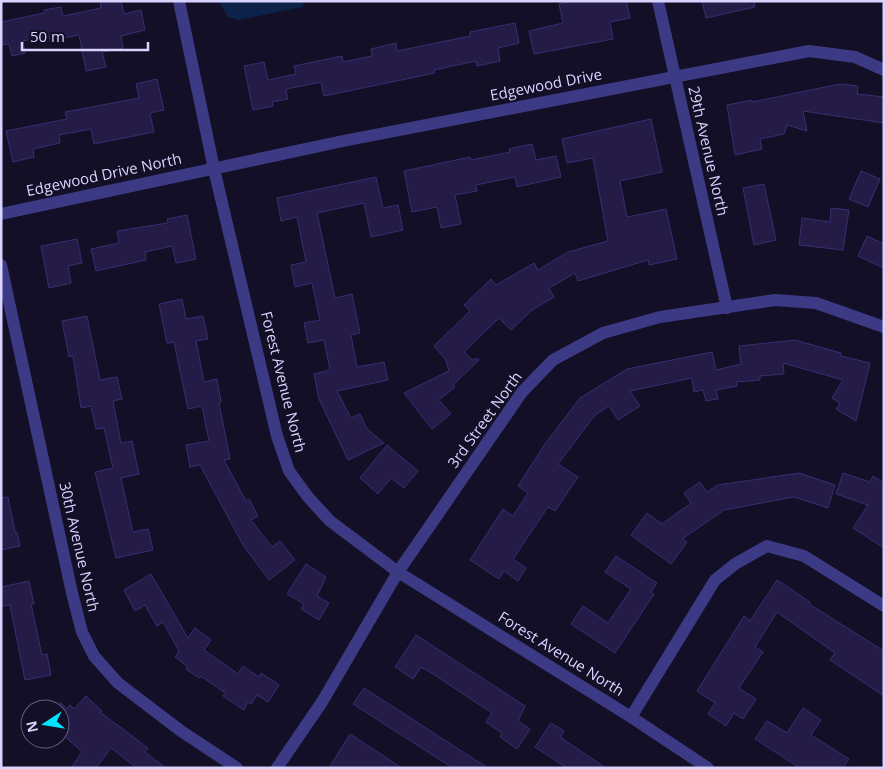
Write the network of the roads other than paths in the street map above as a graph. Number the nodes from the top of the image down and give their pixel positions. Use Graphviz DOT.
graph roads {
  1 [pos="179,1"];
  2 [pos="658,1"];
  3 [pos="884,70"];
  4 [pos="675,76"];
  5 [pos="214,169"];
  6 [pos="1,214"];
  7 [pos="1,265"];
  8 [pos="726,308"];
  9 [pos="884,327"];
  10 [pos="398,572"];
  11 [pos="884,606"];
  12 [pos="631,717"];
  13 [pos="237,768"];
  14 [pos="278,768"];
  15 [pos="708,768"];
  1 -- 5 [label="street, Forest Avenue North"];
  2 -- 4 [label="street, 29th Avenue North"];
  3 -- 4 [label="street, Edgewood Drive"];
  4 -- 5 [label="street, Edgewood Drive"];
  4 -- 8 [label="street, 29th Avenue North"];
  5 -- 6 [label="street, Edgewood Drive North"];
  5 -- 10 [label="street, Forest Avenue North"];
  7 -- 13 [label="street, 30th Avenue North"];
  8 -- 9 [label="street, 3rd Street North"];
  8 -- 10 [label="street, 3rd Street North"];
  10 -- 12 [label="street, Forest Avenue North"];
  10 -- 14 [label="street, 3rd Street North"];
  11 -- 12 [label="street"];
  12 -- 15 [label="street, Forest Avenue North"];
}
